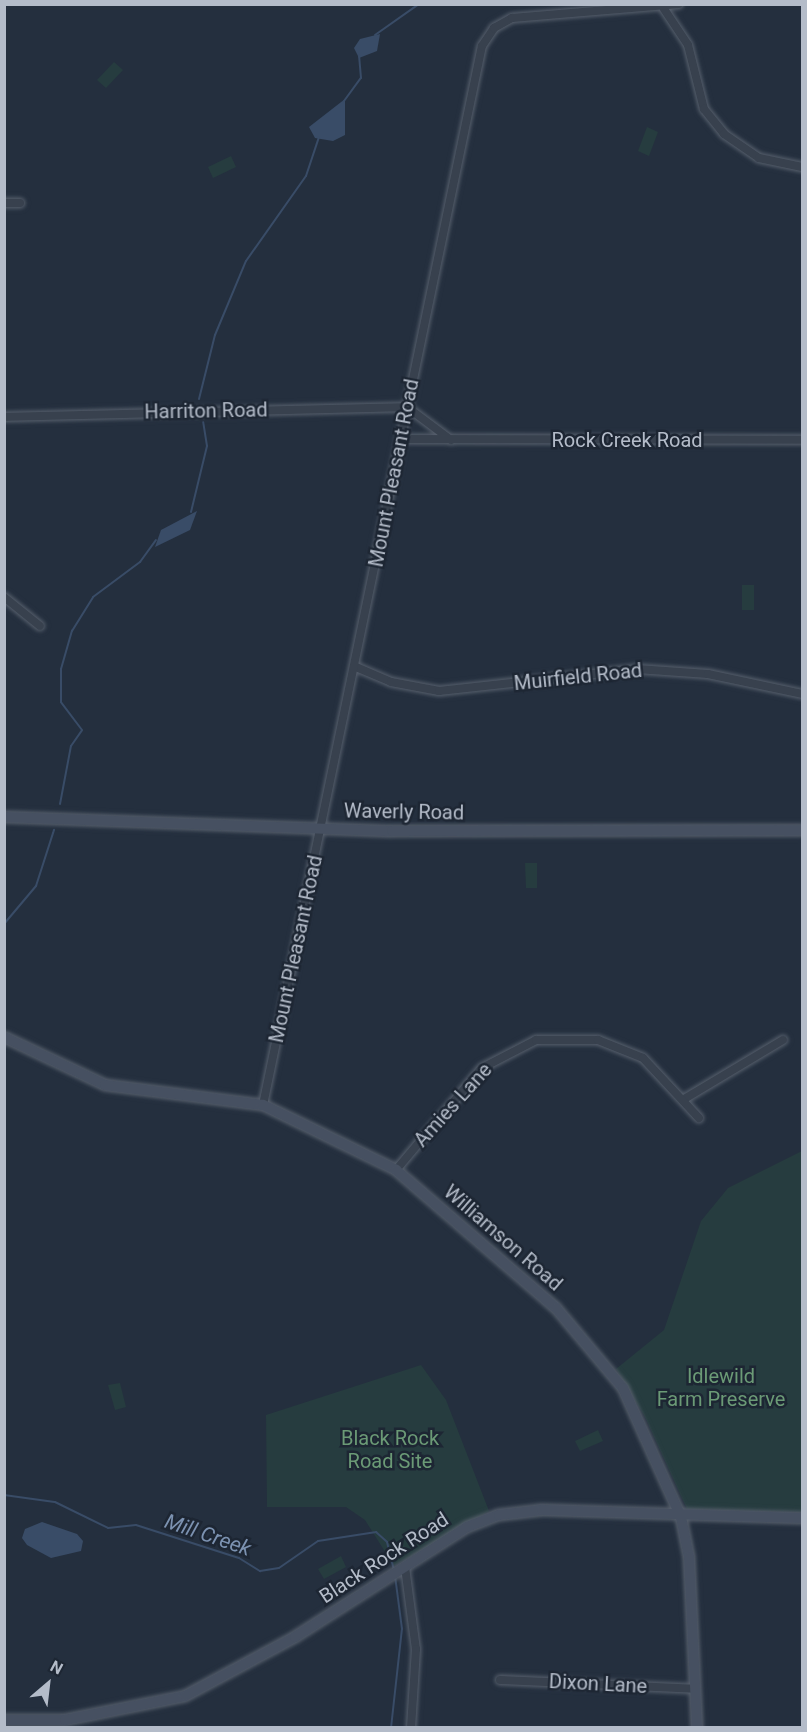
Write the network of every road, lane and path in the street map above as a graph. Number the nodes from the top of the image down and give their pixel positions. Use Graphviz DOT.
graph roads {
  1 [pos="678,4"];
  2 [pos="664,9"];
  3 [pos="802,167"];
  4 [pos="4,203"];
  5 [pos="20,203"];
  6 [pos="406,407"];
  7 [pos="4,417"];
  8 [pos="400,439"];
  9 [pos="451,440"];
  10 [pos="802,440"];
  11 [pos="4,597"];
  12 [pos="40,626"];
  13 [pos="356,667"];
  14 [pos="802,694"];
  15 [pos="4,817"];
  16 [pos="321,828"];
  17 [pos="802,830"];
  18 [pos="4,1037"];
  19 [pos="783,1040"];
  20 [pos="686,1098"];
  21 [pos="263,1105"];
  22 [pos="699,1118"];
  23 [pos="396,1170"];
  24 [pos="681,1517"];
  25 [pos="802,1518"];
  26 [pos="398,1571"];
  27 [pos="500,1680"];
  28 [pos="696,1689"];
  29 [pos="4,1720"];
  30 [pos="411,1728"];
  31 [pos="697,1728"];
  1 -- 2 [label="street, Mount Pleasant Road"];
  2 -- 3 [label="street"];
  2 -- 6 [label="street, Mount Pleasant Road"];
  4 -- 5 [label="street"];
  6 -- 7 [label="street, Harriton Road"];
  6 -- 8 [label="street, Mount Pleasant Road"];
  6 -- 9 [label="street"];
  8 -- 9 [label="street, Rock Creek Road"];
  8 -- 13 [label="street, Mount Pleasant Road"];
  9 -- 10 [label="street, Rock Creek Road"];
  11 -- 12 [label="street"];
  13 -- 14 [label="street, Muirfield Road"];
  13 -- 16 [label="street, Mount Pleasant Road"];
  15 -- 16 [label="street, Waverly Road"];
  16 -- 17 [label="street, Waverly Road"];
  16 -- 21 [label="street, Mount Pleasant Road"];
  18 -- 21 [label="street, Williamson Road"];
  19 -- 20 [label="street"];
  20 -- 22 [label="street, Amies Lane"];
  20 -- 23 [label="street, Amies Lane"];
  21 -- 23 [label="street, Williamson Road"];
  23 -- 24 [label="street, Williamson Road"];
  24 -- 25 [label="street, Black Rock Road"];
  24 -- 26 [label="street, Black Rock Road"];
  24 -- 28 [label="street, Williamson Road"];
  26 -- 29 [label="street, Black Rock Road"];
  26 -- 30 [label="street"];
  27 -- 28 [label="street, Dixon Lane"];
  28 -- 31 [label="street, Williamson Road"];
}
